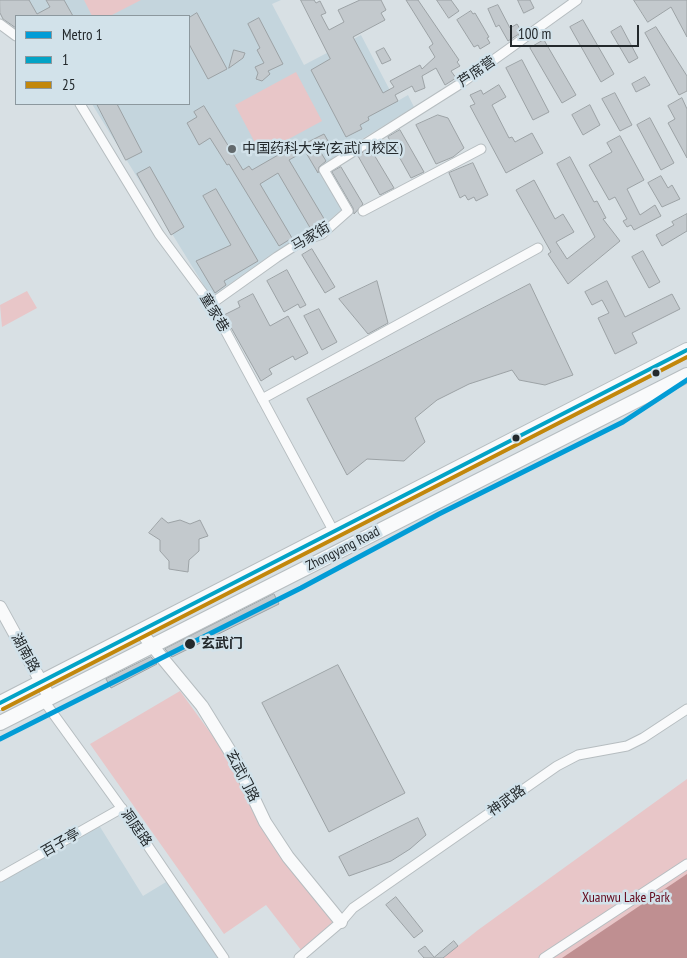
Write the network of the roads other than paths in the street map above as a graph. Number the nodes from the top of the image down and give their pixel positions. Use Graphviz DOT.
graph roads {
  1 [pos="578,0"];
  2 [pos="0,24"];
  3 [pos="15,35"];
  4 [pos="449,91"];
  5 [pos="81,105"];
  6 [pos="481,149"];
  7 [pos="363,212"];
  8 [pos="538,248"];
  9 [pos="211,304"];
  10 [pos="687,350"];
  11 [pos="687,375"];
  12 [pos="262,399"];
  13 [pos="334,532"];
  14 [pos="0,607"];
  15 [pos="0,623"];
  16 [pos="140,631"];
  17 [pos="153,647"];
  18 [pos="38,684"];
  19 [pos="47,699"];
  20 [pos="0,703"];
  21 [pos="687,709"];
  22 [pos="0,723"];
  23 [pos="122,808"];
  24 [pos="687,864"];
  25 [pos="0,877"];
  26 [pos="341,922"];
  27 [pos="224,958"];
  28 [pos="299,958"];
  29 [pos="544,958"];
  1 -- 4 [label="street, 芦席营"];
  2 -- 3 [label="street"];
  4 -- 9 [label="street, 马家街"];
  5 -- 9 [label="street, 童家巷"];
  6 -- 7 [label="street"];
  8 -- 12 [label="street"];
  9 -- 12 [label="street, 童家巷"];
  10 -- 13 [label="main road, Zhongyang Road"];
  11 -- 17 [label="main road, Zhongyang Road"];
  12 -- 13 [label="street, 童家巷"];
  13 -- 16 [label="main road, Zhongyang Road"];
  14 -- 18 [label="street, 湖南路"];
  15 -- 18 [label="street, 湖南路"];
  16 -- 17 [label="street, 玄武门路"];
  16 -- 18 [label="main road, Zhongyang Road"];
  17 -- 19 [label="main road, Zhongyang Road"];
  17 -- 26 [label="street, 玄武门路"];
  18 -- 19 [label="street, 湖南路"];
  18 -- 20 [label="main road, Zhongyang Road"];
  19 -- 22 [label="main road, Zhongyang Road"];
  19 -- 23 [label="street, 洞庭路"];
  21 -- 26 [label="street, 神武路"];
  23 -- 25 [label="street, 百子亭"];
  23 -- 27 [label="street, 洞庭路"];
  24 -- 29 [label="street"];
  26 -- 28 [label="street, 神武路"];
}
